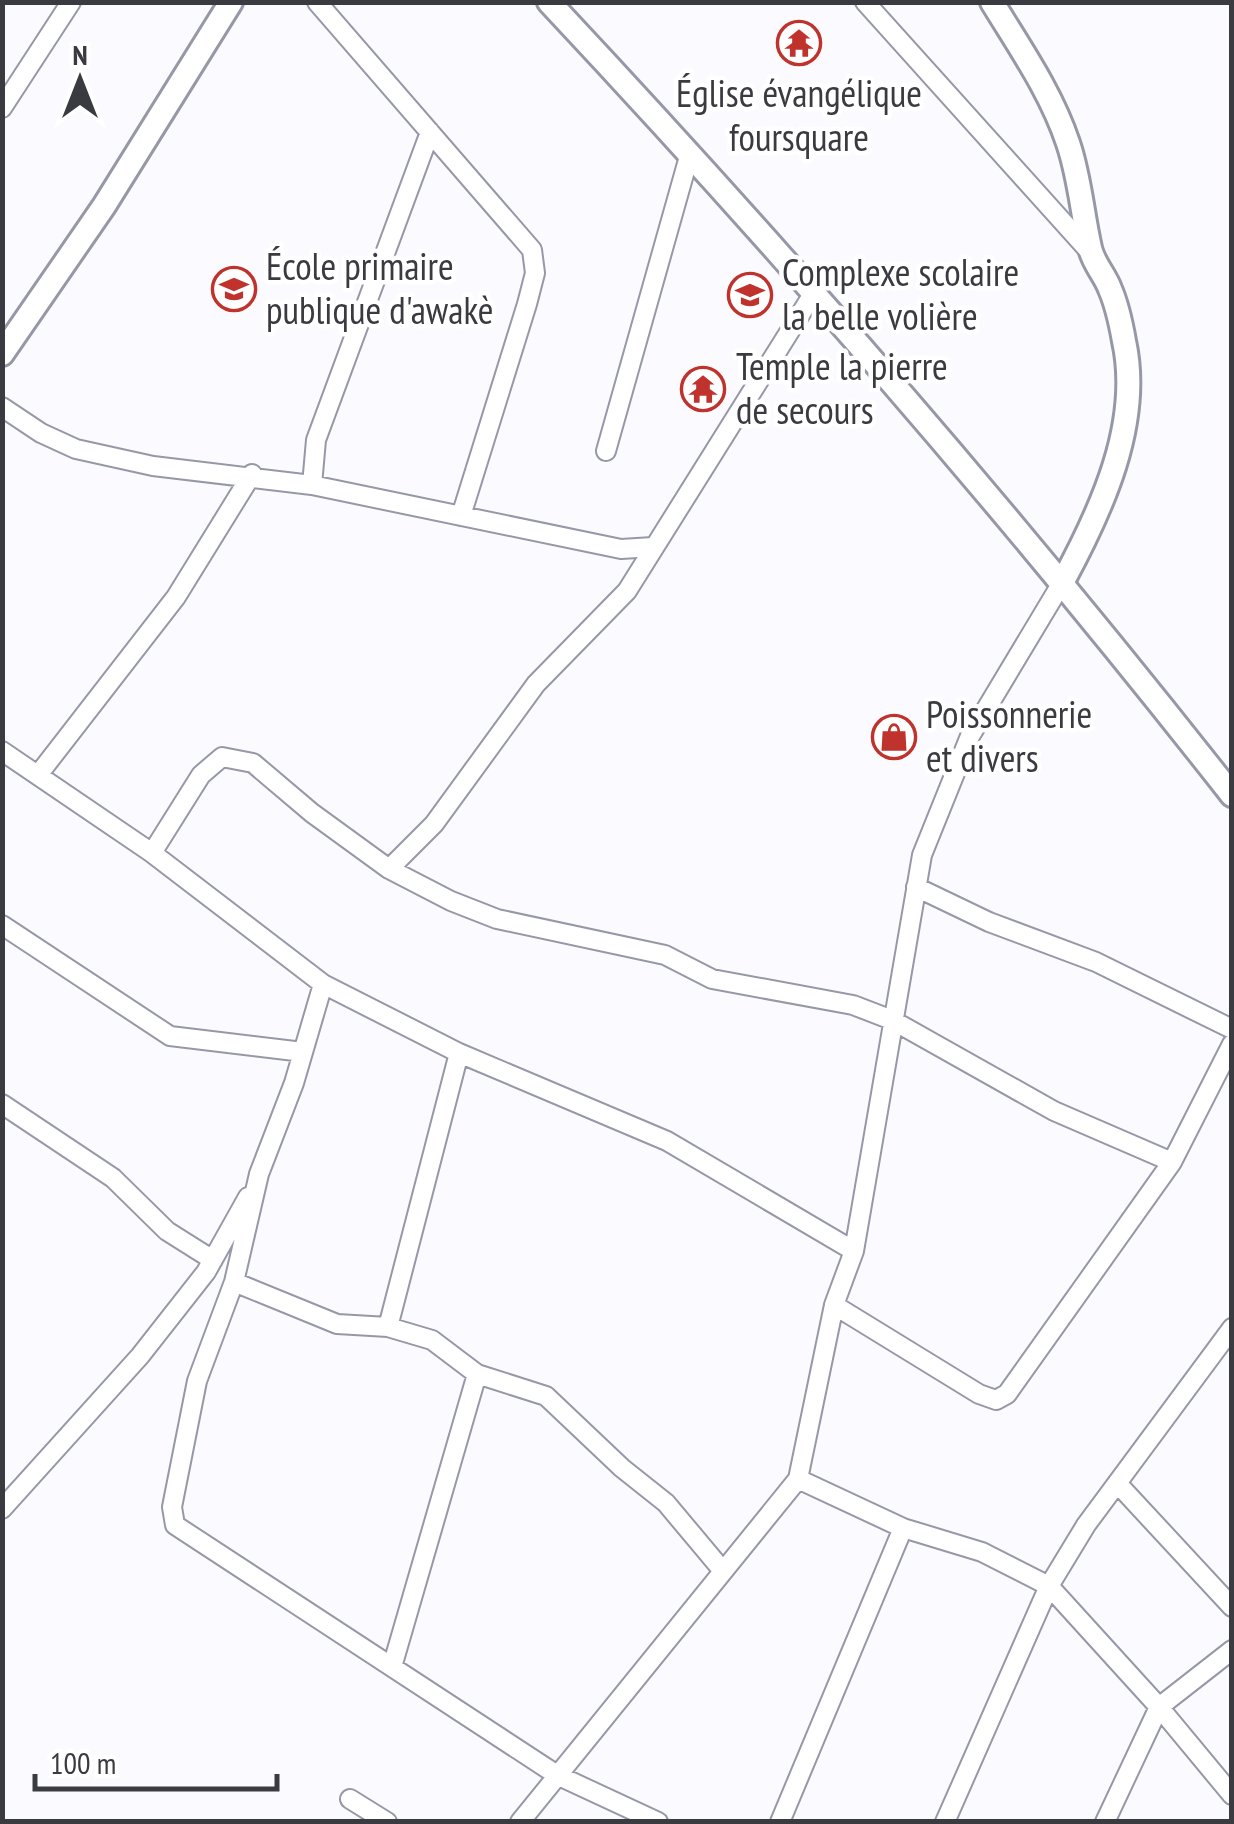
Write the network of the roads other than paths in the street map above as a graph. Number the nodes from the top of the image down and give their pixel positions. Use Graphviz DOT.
graph roads {
  1 [pos="71,2"];
  2 [pos="231,2"];
  3 [pos="317,2"];
  4 [pos="549,2"];
  5 [pos="865,2"];
  6 [pos="992,2"];
  7 [pos="2,108"];
  8 [pos="430,132"];
  9 [pos="690,153"];
  10 [pos="1090,252"];
  11 [pos="813,294"];
  12 [pos="2,354"];
  13 [pos="2,407"];
  14 [pos="606,451"];
  15 [pos="252,474"];
  16 [pos="312,485"];
  17 [pos="460,516"];
  18 [pos="653,547"];
  19 [pos="1063,580"];
  20 [pos="2,751"];
  21 [pos="38,774"];
  22 [pos="1232,795"];
  23 [pos="152,853"];
  24 [pos="389,869"];
  25 [pos="916,888"];
  26 [pos="2,925"];
  27 [pos="323,984"];
  28 [pos="892,1020"];
  29 [pos="1232,1030"];
  30 [pos="1232,1044"];
  31 [pos="303,1052"];
  32 [pos="458,1053"];
  33 [pos="2,1104"];
  34 [pos="1172,1162"];
  35 [pos="260,1174"];
  36 [pos="854,1251"];
  37 [pos="213,1260"];
  38 [pos="234,1282"];
  39 [pos="834,1306"];
  40 [pos="388,1327"];
  41 [pos="1232,1328"];
  42 [pos="477,1374"];
  43 [pos="798,1479"];
  44 [pos="1117,1483"];
  45 [pos="2,1509"];
  46 [pos="904,1528"];
  47 [pos="723,1571"];
  48 [pos="1232,1578"];
  49 [pos="1049,1586"];
  50 [pos="1218,1592"];
  51 [pos="1232,1608"];
  52 [pos="1232,1650"];
  53 [pos="392,1667"];
  54 [pos="1160,1707"];
  55 [pos="557,1775"];
  56 [pos="1232,1795"];
  57 [pos="350,1799"];
  58 [pos="387,1822"];
  59 [pos="520,1822"];
  60 [pos="658,1822"];
  61 [pos="780,1822"];
  62 [pos="944,1822"];
  63 [pos="1105,1822"];
  1 -- 7 [label="street"];
  2 -- 12 [label="street"];
  3 -- 8 [label="street"];
  4 -- 9 [label="street"];
  5 -- 10 [label="street"];
  6 -- 10 [label="street"];
  8 -- 16 [label="street"];
  8 -- 17 [label="street"];
  9 -- 11 [label="street"];
  9 -- 14 [label="street"];
  10 -- 19 [label="street"];
  11 -- 18 [label="street"];
  11 -- 19 [label="street"];
  13 -- 15 [label="street"];
  15 -- 16 [label="street"];
  15 -- 21 [label="street"];
  16 -- 17 [label="street"];
  17 -- 18 [label="street"];
  18 -- 24 [label="street"];
  19 -- 22 [label="street"];
  19 -- 25 [label="street"];
  20 -- 21 [label="street"];
  21 -- 23 [label="street"];
  23 -- 24 [label="street"];
  23 -- 27 [label="street"];
  24 -- 28 [label="street"];
  25 -- 28 [label="street"];
  25 -- 29 [label="street"];
  26 -- 31 [label="street"];
  27 -- 31 [label="street"];
  27 -- 32 [label="street"];
  28 -- 34 [label="street"];
  28 -- 36 [label="street"];
  30 -- 34 [label="street"];
  31 -- 35 [label="street"];
  32 -- 36 [label="street"];
  32 -- 40 [label="street"];
  33 -- 37 [label="street"];
  34 -- 39 [label="street"];
  35 -- 37 [label="street"];
  35 -- 38 [label="street"];
  36 -- 39 [label="street"];
  37 -- 45 [label="street"];
  38 -- 40 [label="street"];
  38 -- 53 [label="street"];
  39 -- 43 [label="street"];
  40 -- 42 [label="street"];
  41 -- 44 [label="street"];
  42 -- 47 [label="street"];
  42 -- 53 [label="street"];
  43 -- 46 [label="street"];
  43 -- 47 [label="street"];
  44 -- 49 [label="street"];
  44 -- 50 [label="street"];
  46 -- 49 [label="street"];
  46 -- 61 [label="street"];
  47 -- 55 [label="street"];
  48 -- 50 [label="street"];
  49 -- 54 [label="street"];
  49 -- 62 [label="street"];
  50 -- 51 [label="street"];
  52 -- 54 [label="street"];
  53 -- 55 [label="street"];
  54 -- 56 [label="street"];
  54 -- 63 [label="street"];
  55 -- 59 [label="street"];
  55 -- 60 [label="street"];
  57 -- 58 [label="street"];
}
